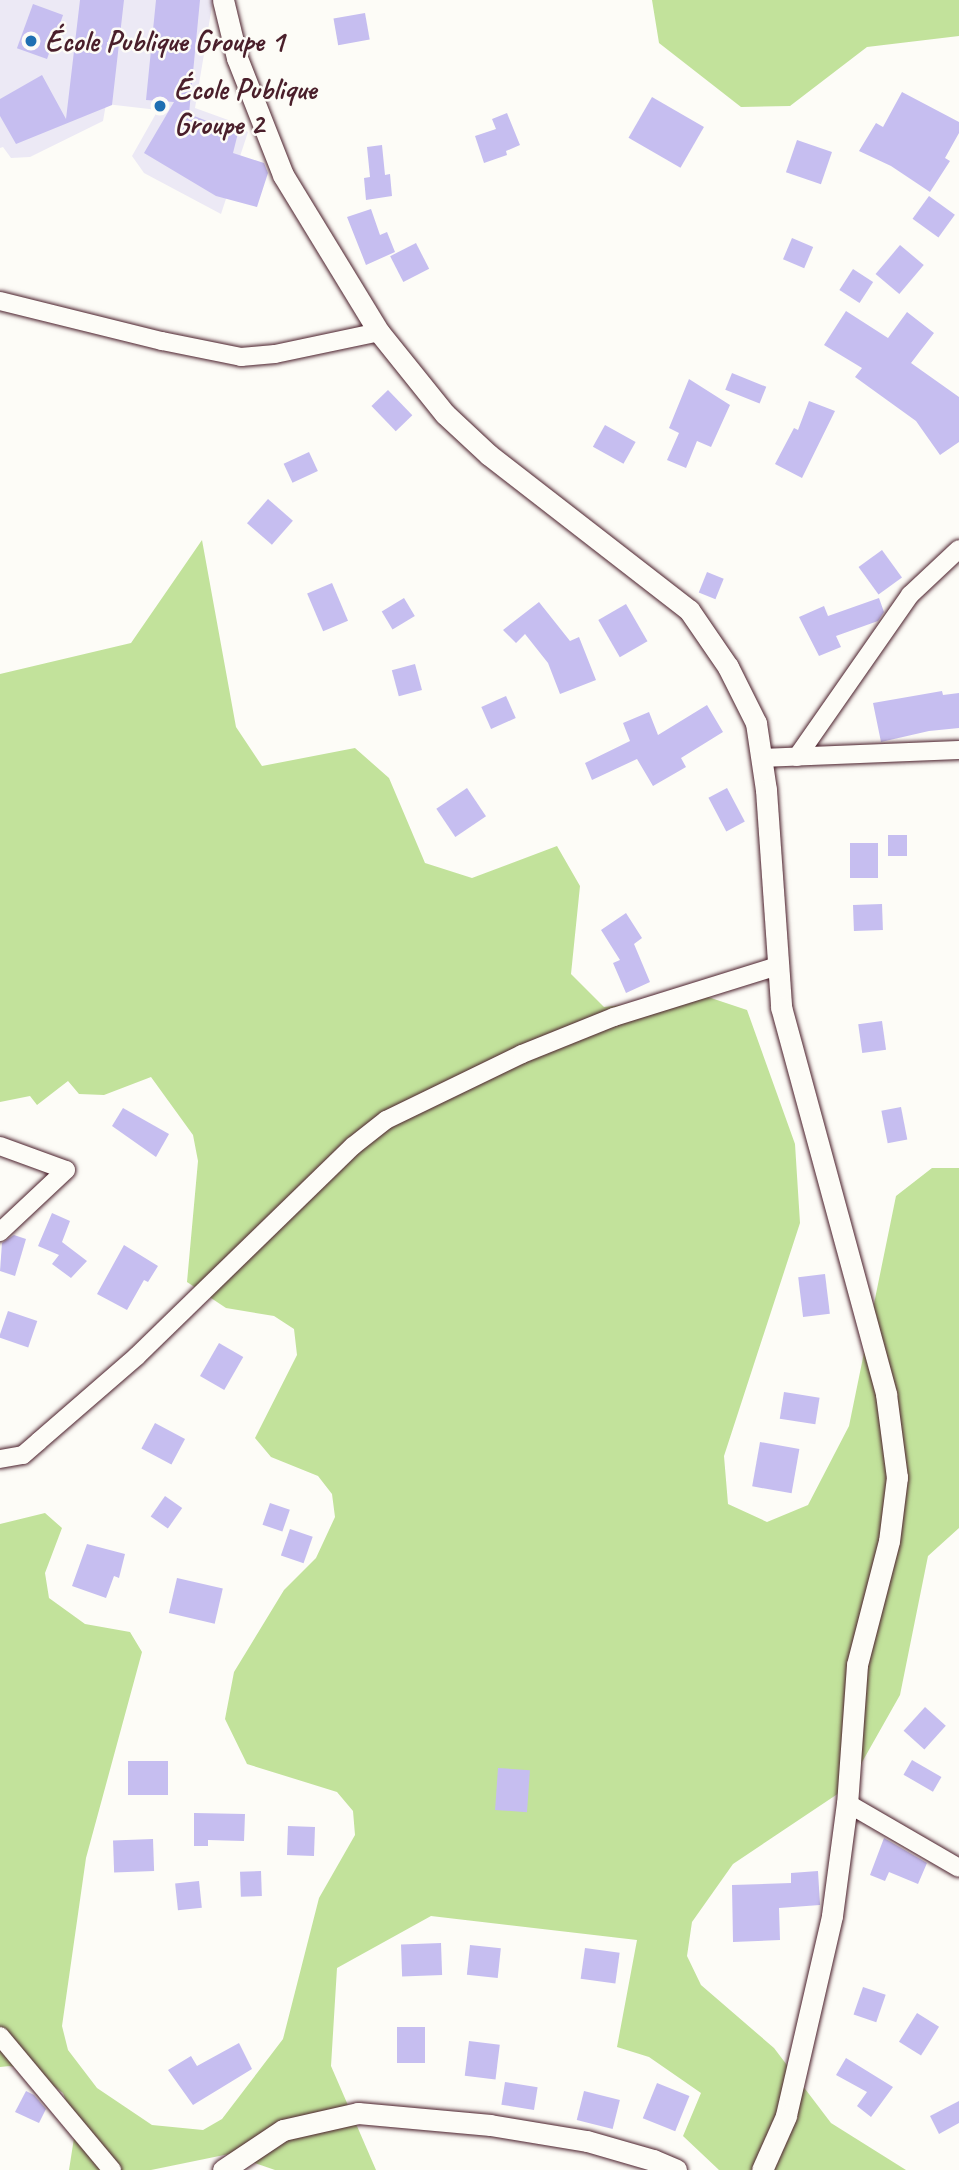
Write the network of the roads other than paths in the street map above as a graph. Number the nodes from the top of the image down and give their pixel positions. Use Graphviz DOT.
graph roads {
  1 [pos="223,0"];
  2 [pos="0,301"];
  3 [pos="379,332"];
  4 [pos="959,549"];
  5 [pos="959,750"];
  6 [pos="797,757"];
  7 [pos="761,758"];
  8 [pos="778,966"];
  9 [pos="0,1146"];
  10 [pos="0,1232"];
  11 [pos="0,1459"];
  12 [pos="847,1803"];
  13 [pos="959,1868"];
  14 [pos="0,2036"];
  15 [pos="112,2170"];
  16 [pos="223,2170"];
  17 [pos="676,2170"];
  18 [pos="762,2170"];
  1 -- 3 [label="street"];
  2 -- 3 [label="street"];
  3 -- 7 [label="street"];
  4 -- 6 [label="street"];
  5 -- 6 [label="street"];
  6 -- 7 [label="street"];
  7 -- 8 [label="street"];
  8 -- 11 [label="street"];
  8 -- 12 [label="street"];
  9 -- 10 [label="street"];
  12 -- 13 [label="street"];
  12 -- 18 [label="street"];
  14 -- 15 [label="street"];
  16 -- 17 [label="street"];
}
